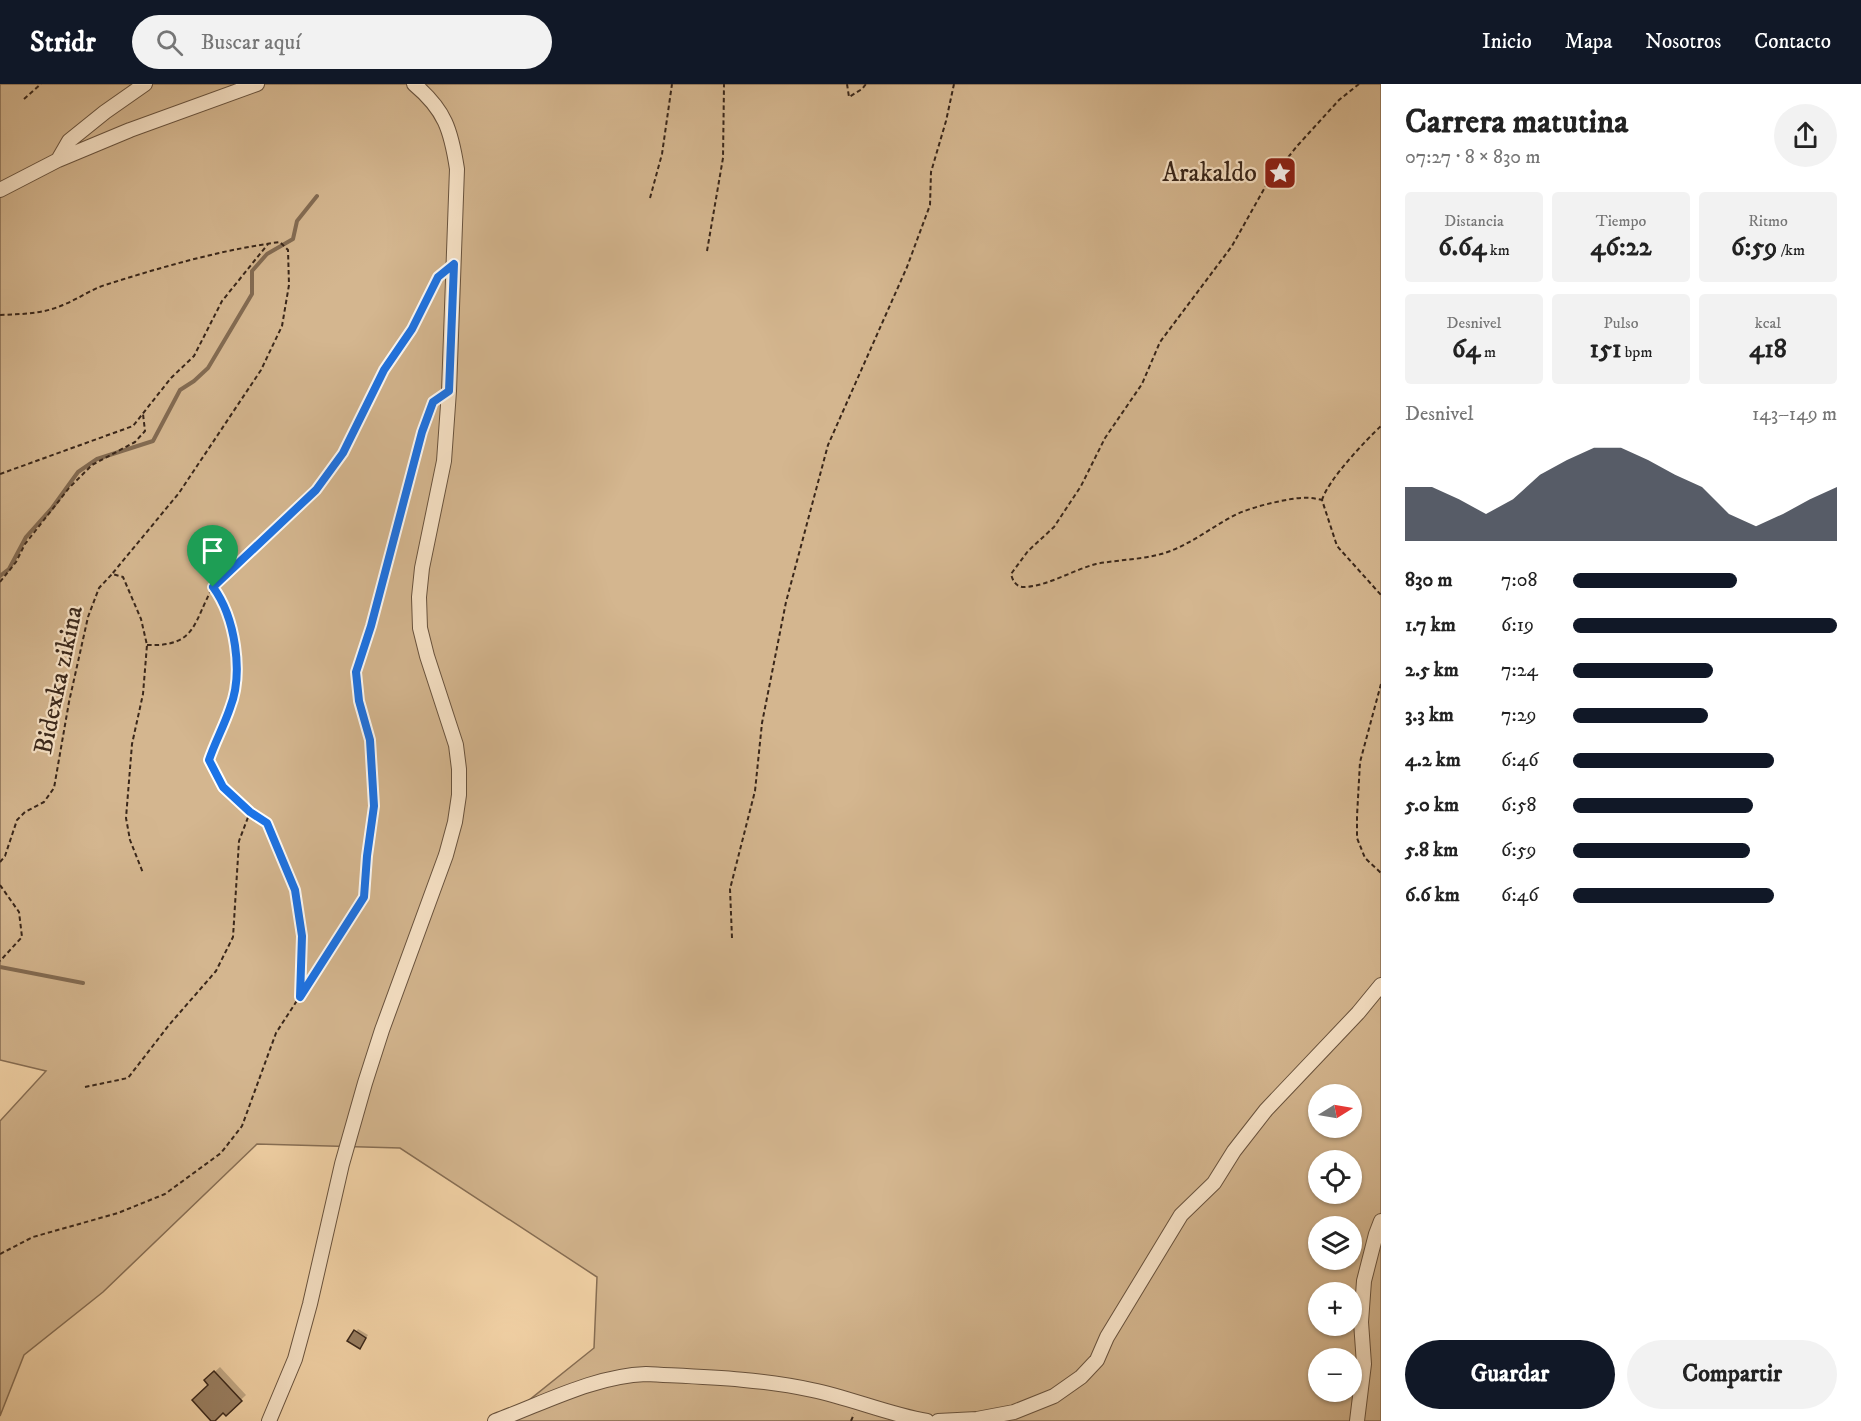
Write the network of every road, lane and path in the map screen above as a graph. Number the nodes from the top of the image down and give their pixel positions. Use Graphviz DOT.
graph roads {
  1 [pos="41,84"];
  2 [pos="145,84"];
  3 [pos="257,84"];
  4 [pos="414,84"];
  5 [pos="672,84"];
  6 [pos="724,84"];
  7 [pos="847,84"];
  8 [pos="866,84"];
  9 [pos="954,84"];
  10 [pos="1359,84"];
  11 [pos="24,99"];
  12 [pos="58,160"];
  13 [pos="0,190"];
  14 [pos="650,198"];
  15 [pos="268,244"];
  16 [pos="707,250"];
  17 [pos="454,264"];
  18 [pos="0,315"];
  19 [pos="449,391"];
  20 [pos="143,414"];
  21 [pos="1381,426"];
  22 [pos="0,474"];
  23 [pos="1322,500"];
  24 [pos="112,574"];
  25 [pos="0,582"];
  26 [pos="213,587"];
  27 [pos="1381,595"];
  28 [pos="147,645"];
  29 [pos="1381,684"];
  30 [pos="250,812"];
  31 [pos="0,862"];
  32 [pos="143,873"];
  33 [pos="1381,873"];
  34 [pos="0,885"];
  35 [pos="732,938"];
  36 [pos="0,961"];
  37 [pos="1381,985"];
  38 [pos="300,997"];
  39 [pos="85,1087"];
  40 [pos="1381,1221"];
  41 [pos="0,1254"];
  42 [pos="269,1421"];
  43 [pos="495,1421"];
  44 [pos="927,1421"];
  45 [pos="938,1421"];
  46 [pos="1357,1421"];
  1 -- 11 [label="path"];
  2 -- 12 [label="street"];
  3 -- 12 [label="street"];
  4 -- 17 [label="street"];
  5 -- 14 [label="path"];
  6 -- 16 [label="path"];
  7 -- 8 [label="path"];
  9 -- 35 [label="path"];
  10 -- 23 [label="path"];
  12 -- 13 [label="street"];
  15 -- 18 [label="path"];
  15 -- 20 [label="path"];
  15 -- 24 [label="path, Bidexka zikina"];
  17 -- 19 [label="street"];
  17 -- 26 [label="path"];
  19 -- 38 [label="path"];
  19 -- 42 [label="street"];
  20 -- 22 [label="path"];
  20 -- 25 [label="path"];
  21 -- 23 [label="path"];
  23 -- 27 [label="path"];
  24 -- 28 [label="path"];
  24 -- 31 [label="path, Bidexka zikina"];
  26 -- 28 [label="path"];
  26 -- 30 [label="path"];
  28 -- 32 [label="path"];
  29 -- 33 [label="path"];
  30 -- 38 [label="path"];
  30 -- 39 [label="path"];
  34 -- 36 [label="path"];
  37 -- 45 [label="street"];
  38 -- 41 [label="path"];
  40 -- 46 [label="street"];
  43 -- 44 [label="street"];
}
